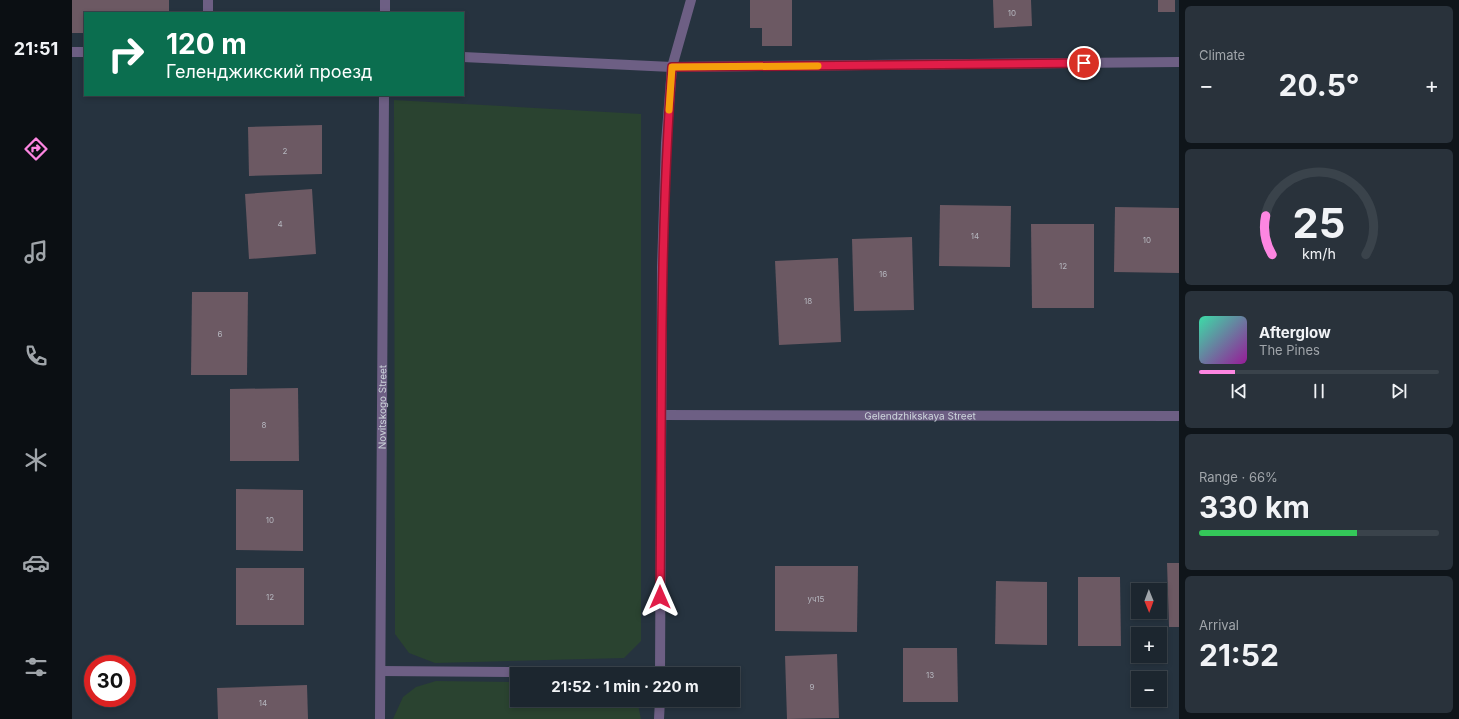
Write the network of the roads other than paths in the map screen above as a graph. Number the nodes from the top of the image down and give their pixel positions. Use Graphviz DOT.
graph roads {
  1 [pos="208,0"];
  2 [pos="385,0"];
  3 [pos="691,0"];
  4 [pos="208,12"];
  5 [pos="385,12"];
  6 [pos="72,52"];
  7 [pos="84,52"];
  8 [pos="464,57"];
  9 [pos="1179,62"];
  10 [pos="672,67"];
  11 [pos="384,96"];
  12 [pos="661,415"];
  13 [pos="1179,416"];
  14 [pos="660,667"];
  15 [pos="381,671"];
  16 [pos="510,672"];
  17 [pos="660,707"];
  18 [pos="380,719"];
  19 [pos="660,719"];
  1 -- 4 [label="street"];
  2 -- 5 [label="street"];
  3 -- 10 [label="street"];
  6 -- 7 [label="street"];
  8 -- 10 [label="street"];
  9 -- 10 [label="street"];
  10 -- 12 [label="street"];
  11 -- 15 [label="street, Novitskogo Street"];
  12 -- 13 [label="street, Gelendzhikskaya Street"];
  12 -- 14 [label="street"];
  15 -- 16 [label="street"];
  15 -- 18 [label="street, Novitskogo Street"];
  17 -- 19 [label="street"];
}
